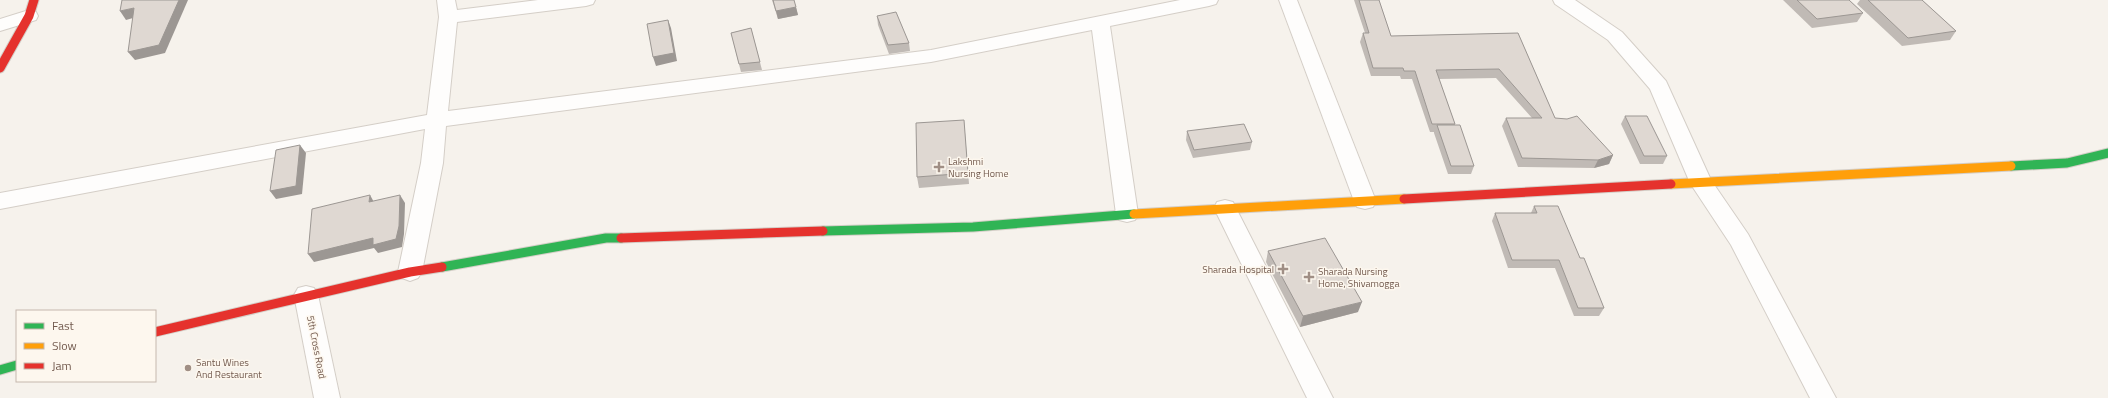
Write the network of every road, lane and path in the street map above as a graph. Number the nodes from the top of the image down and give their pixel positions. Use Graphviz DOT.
graph roads {
  1 [pos="586,0"];
  2 [pos="1209,0"];
  3 [pos="1288,0"];
  4 [pos="1562,0"];
  5 [pos="32,8"];
  6 [pos="447,8"];
  7 [pos="1100,22"];
  8 [pos="0,25"];
  9 [pos="0,68"];
  10 [pos="437,120"];
  11 [pos="2108,153"];
  12 [pos="1701,183"];
  13 [pos="0,201"];
  14 [pos="1365,201"];
  15 [pos="1226,208"];
  16 [pos="1128,214"];
  17 [pos="410,272"];
  18 [pos="306,295"];
  19 [pos="156,332"];
  20 [pos="16,366"];
  21 [pos="0,370"];
  22 [pos="327,398"];
  23 [pos="1320,398"];
  24 [pos="1823,398"];
  1 -- 6 [label="street"];
  2 -- 7 [label="street"];
  3 -- 14 [label="street"];
  4 -- 12 [label="street"];
  5 -- 8 [label="street"];
  5 -- 9 [label="main road"];
  6 -- 10 [label="street"];
  7 -- 10 [label="street"];
  7 -- 16 [label="street"];
  10 -- 13 [label="street"];
  10 -- 17 [label="street"];
  11 -- 12 [label="main road"];
  12 -- 14 [label="main road"];
  12 -- 24 [label="street"];
  14 -- 15 [label="main road"];
  15 -- 16 [label="main road"];
  15 -- 23 [label="street"];
  16 -- 17 [label="main road"];
  17 -- 18 [label="main road"];
  18 -- 19 [label="main road"];
  18 -- 22 [label="street, 5th Cross Road"];
  20 -- 21 [label="main road"];
}
